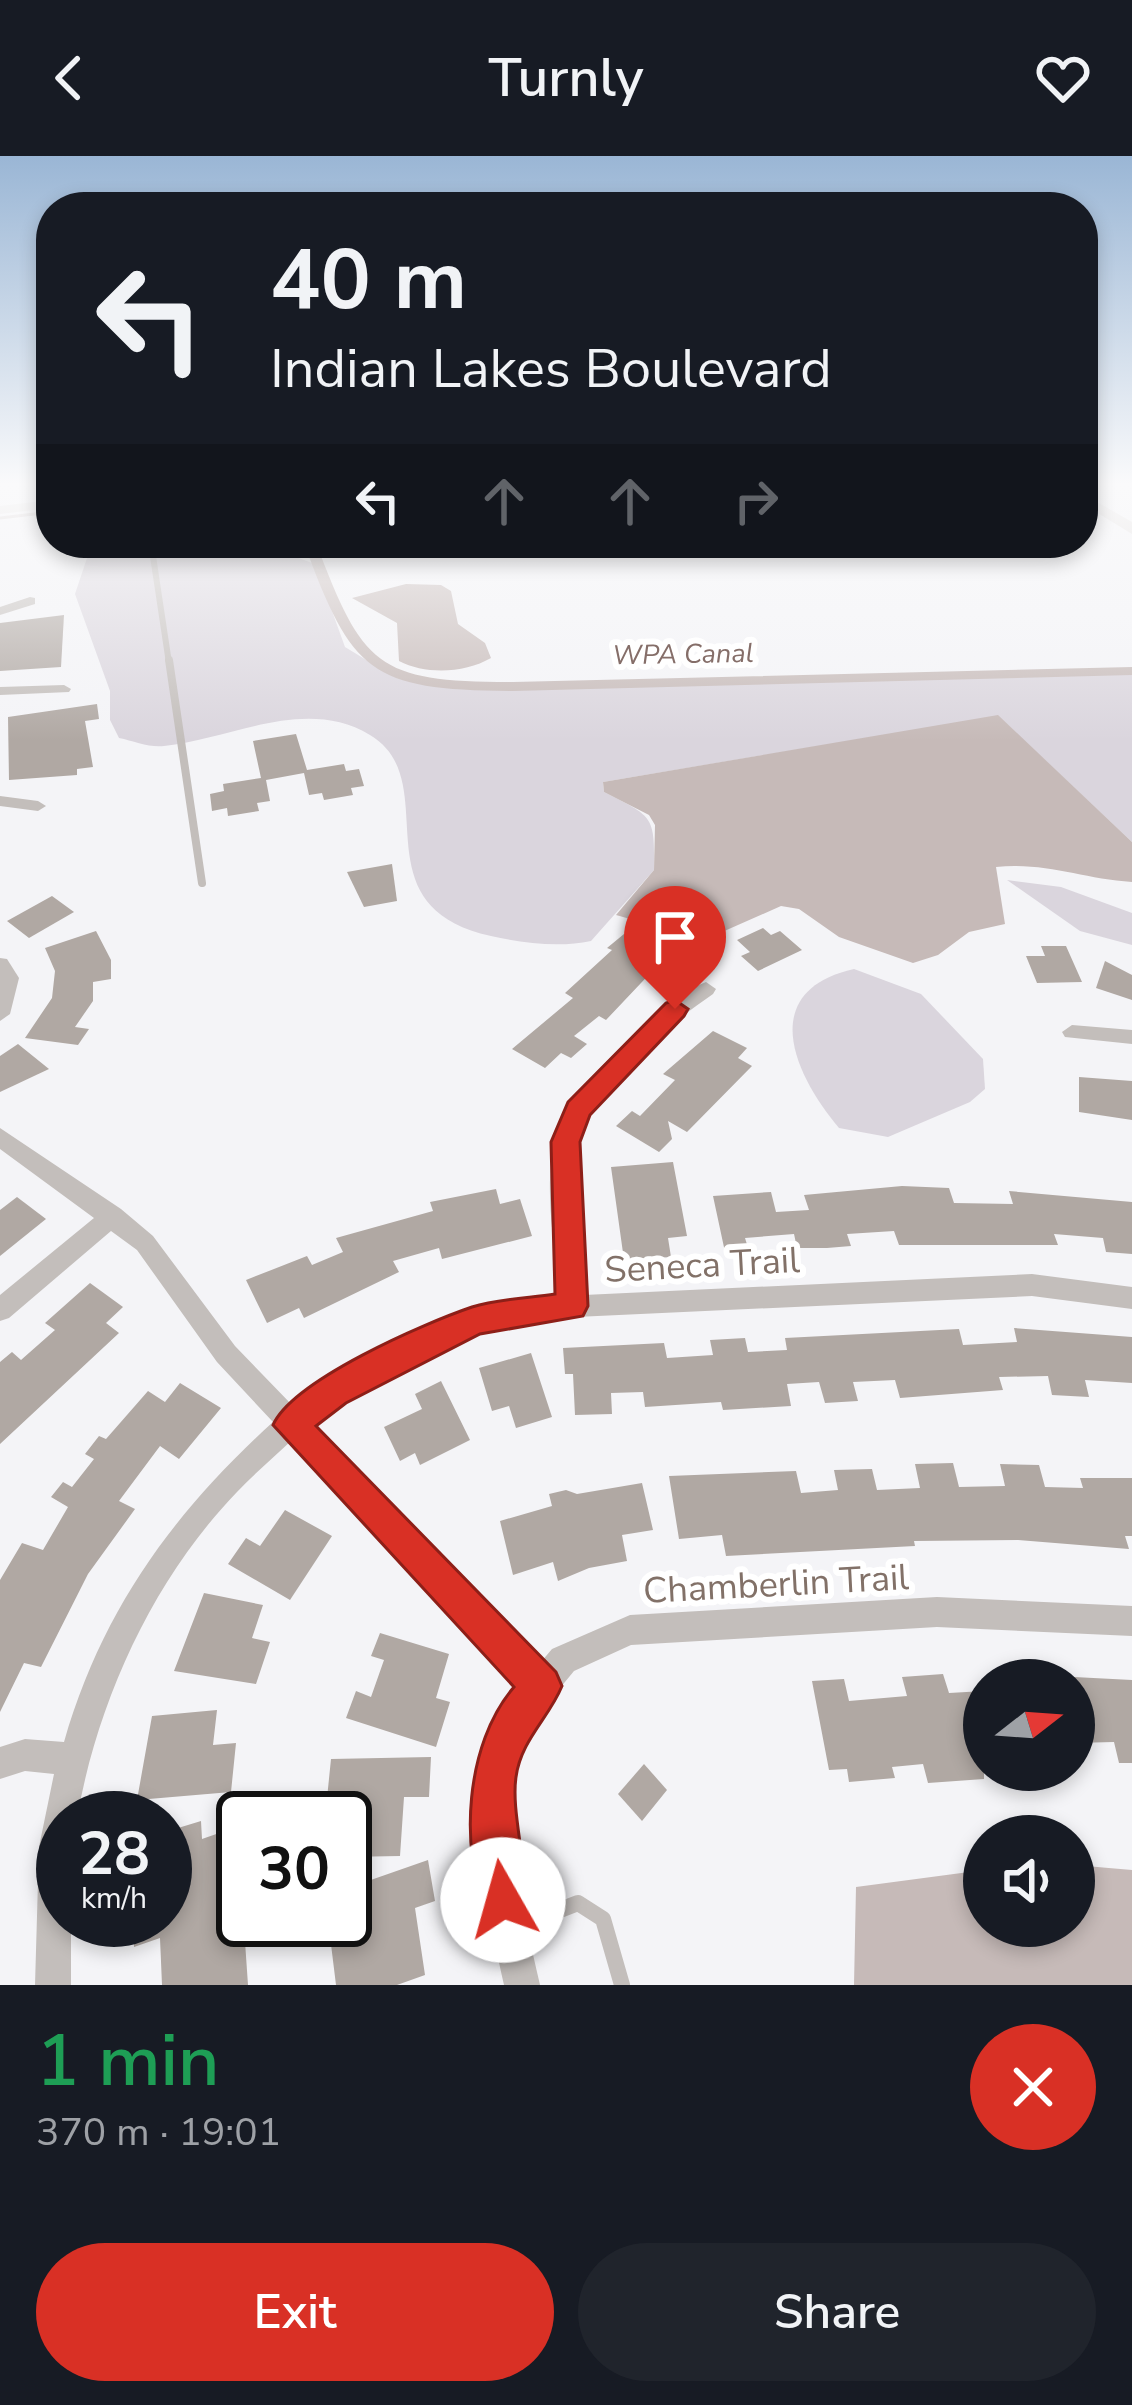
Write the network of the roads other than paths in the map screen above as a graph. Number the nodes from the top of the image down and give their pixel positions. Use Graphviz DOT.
graph roads {
  1 [pos="155,570"];
  2 [pos="30,602"];
  3 [pos="0,611"];
  4 [pos="64,689"];
  5 [pos="0,691"];
  6 [pos="0,801"];
  7 [pos="38,806"];
  8 [pos="202,883"];
  9 [pos="0,964"];
  10 [pos="706,989"];
  11 [pos="0,1014"];
  12 [pos="1072,1032"];
  13 [pos="1132,1037"];
  14 [pos="0,1137"];
  15 [pos="113,1216"];
  16 [pos="1132,1298"];
  17 [pos="572,1306"];
  18 [pos="0,1310"];
  19 [pos="291,1425"];
  20 [pos="1132,1621"];
  21 [pos="542,1686"];
  22 [pos="75,1759"];
  23 [pos="0,1763"];
  24 [pos="510,1929"];
  25 [pos="53,1985"];
  26 [pos="522,1985"];
  27 [pos="622,1985"];
  1 -- 8 [label="lane"];
  2 -- 3 [label="street"];
  4 -- 5 [label="street"];
  6 -- 7 [label="street"];
  9 -- 11 [label="street"];
  10 -- 17 [label="street"];
  12 -- 13 [label="street"];
  14 -- 15 [label="street"];
  15 -- 18 [label="street"];
  15 -- 19 [label="street"];
  16 -- 17 [label="street, Seneca Trail"];
  17 -- 19 [label="street, Seneca Trail"];
  19 -- 21 [label="street"];
  19 -- 22 [label="street, Seneca Trail"];
  20 -- 21 [label="street, Chamberlin Trail"];
  21 -- 24 [label="street, Chamberlin Trail"];
  22 -- 23 [label="street"];
  22 -- 25 [label="street, Seneca Trail"];
  24 -- 26 [label="street, Chamberlin Trail"];
  24 -- 27 [label="lane"];
}
